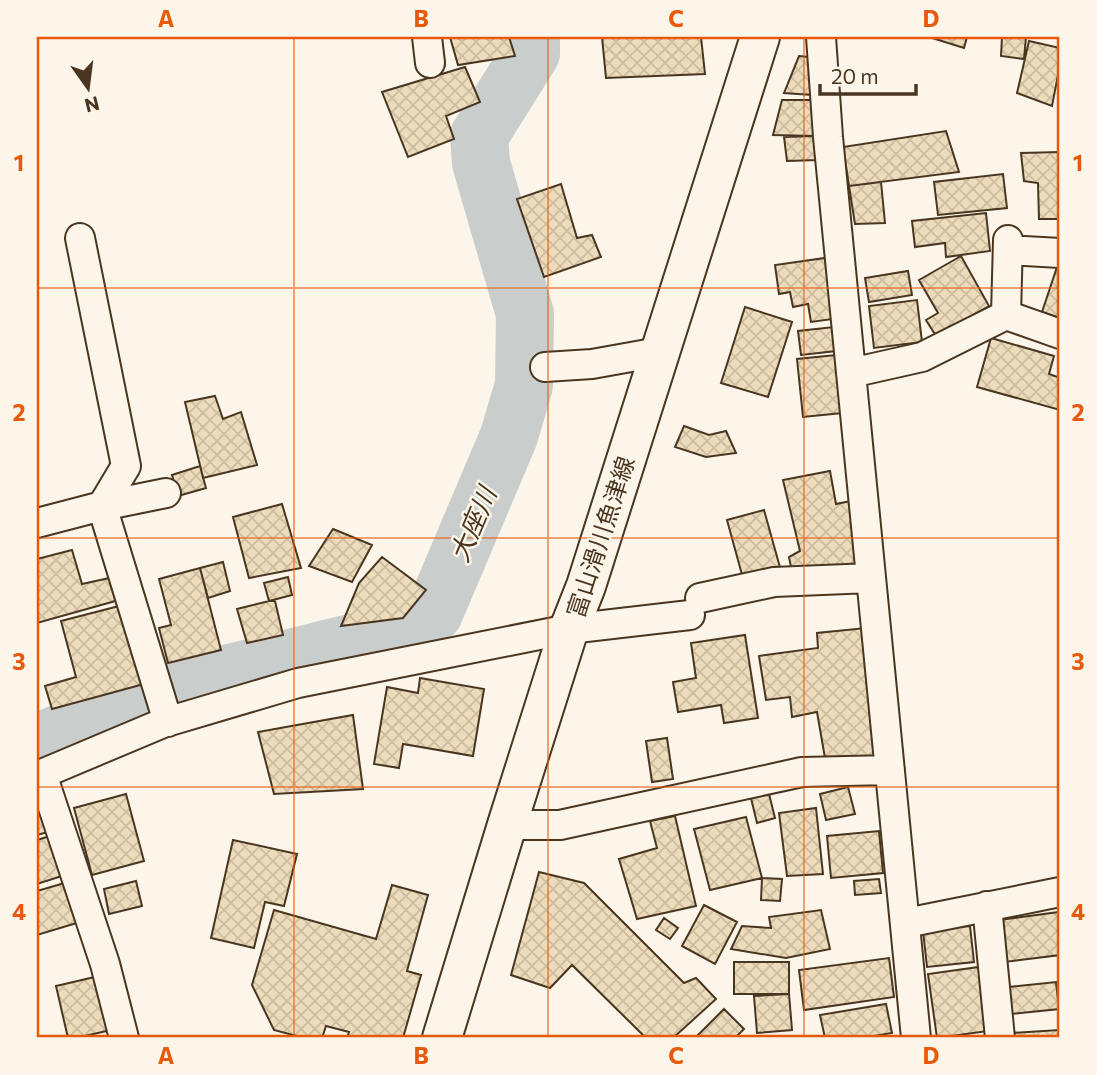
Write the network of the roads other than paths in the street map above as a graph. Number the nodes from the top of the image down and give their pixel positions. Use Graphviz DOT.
graph roads {
  1 [pos="760,37"];
  2 [pos="821,37"];
  3 [pos="80,238"];
  4 [pos="1060,253"];
  5 [pos="1006,314"];
  6 [pos="1060,334"];
  7 [pos="659,352"];
  8 [pos="545,367"];
  9 [pos="851,373"];
  10 [pos="166,493"];
  11 [pos="102,506"];
  12 [pos="37,523"];
  13 [pos="871,578"];
  14 [pos="569,629"];
  15 [pos="168,722"];
  16 [pos="890,770"];
  17 [pos="39,775"];
  18 [pos="507,825"];
  19 [pos="1060,892"];
  20 [pos="987,906"];
  21 [pos="906,923"];
  22 [pos="124,1038"];
  23 [pos="442,1038"];
  24 [pos="916,1038"];
  25 [pos="1000,1038"];
  1 -- 7 [label="main road, 富山滑川魚津線"];
  2 -- 9 [label="street"];
  3 -- 11 [label="street"];
  4 -- 5 [label="street"];
  5 -- 6 [label="street"];
  5 -- 9 [label="street"];
  7 -- 8 [label="street"];
  7 -- 14 [label="main road, 富山滑川魚津線"];
  9 -- 13 [label="street"];
  10 -- 11 [label="street"];
  11 -- 12 [label="street"];
  11 -- 15 [label="street"];
  13 -- 14 [label="street"];
  13 -- 16 [label="street"];
  14 -- 15 [label="street"];
  14 -- 18 [label="main road, 富山滑川魚津線"];
  15 -- 17 [label="street"];
  16 -- 18 [label="street"];
  16 -- 21 [label="street"];
  17 -- 22 [label="street"];
  18 -- 23 [label="main road, 富山滑川魚津線"];
  19 -- 20 [label="street"];
  20 -- 21 [label="street"];
  20 -- 25 [label="street"];
  21 -- 24 [label="street"];
}
